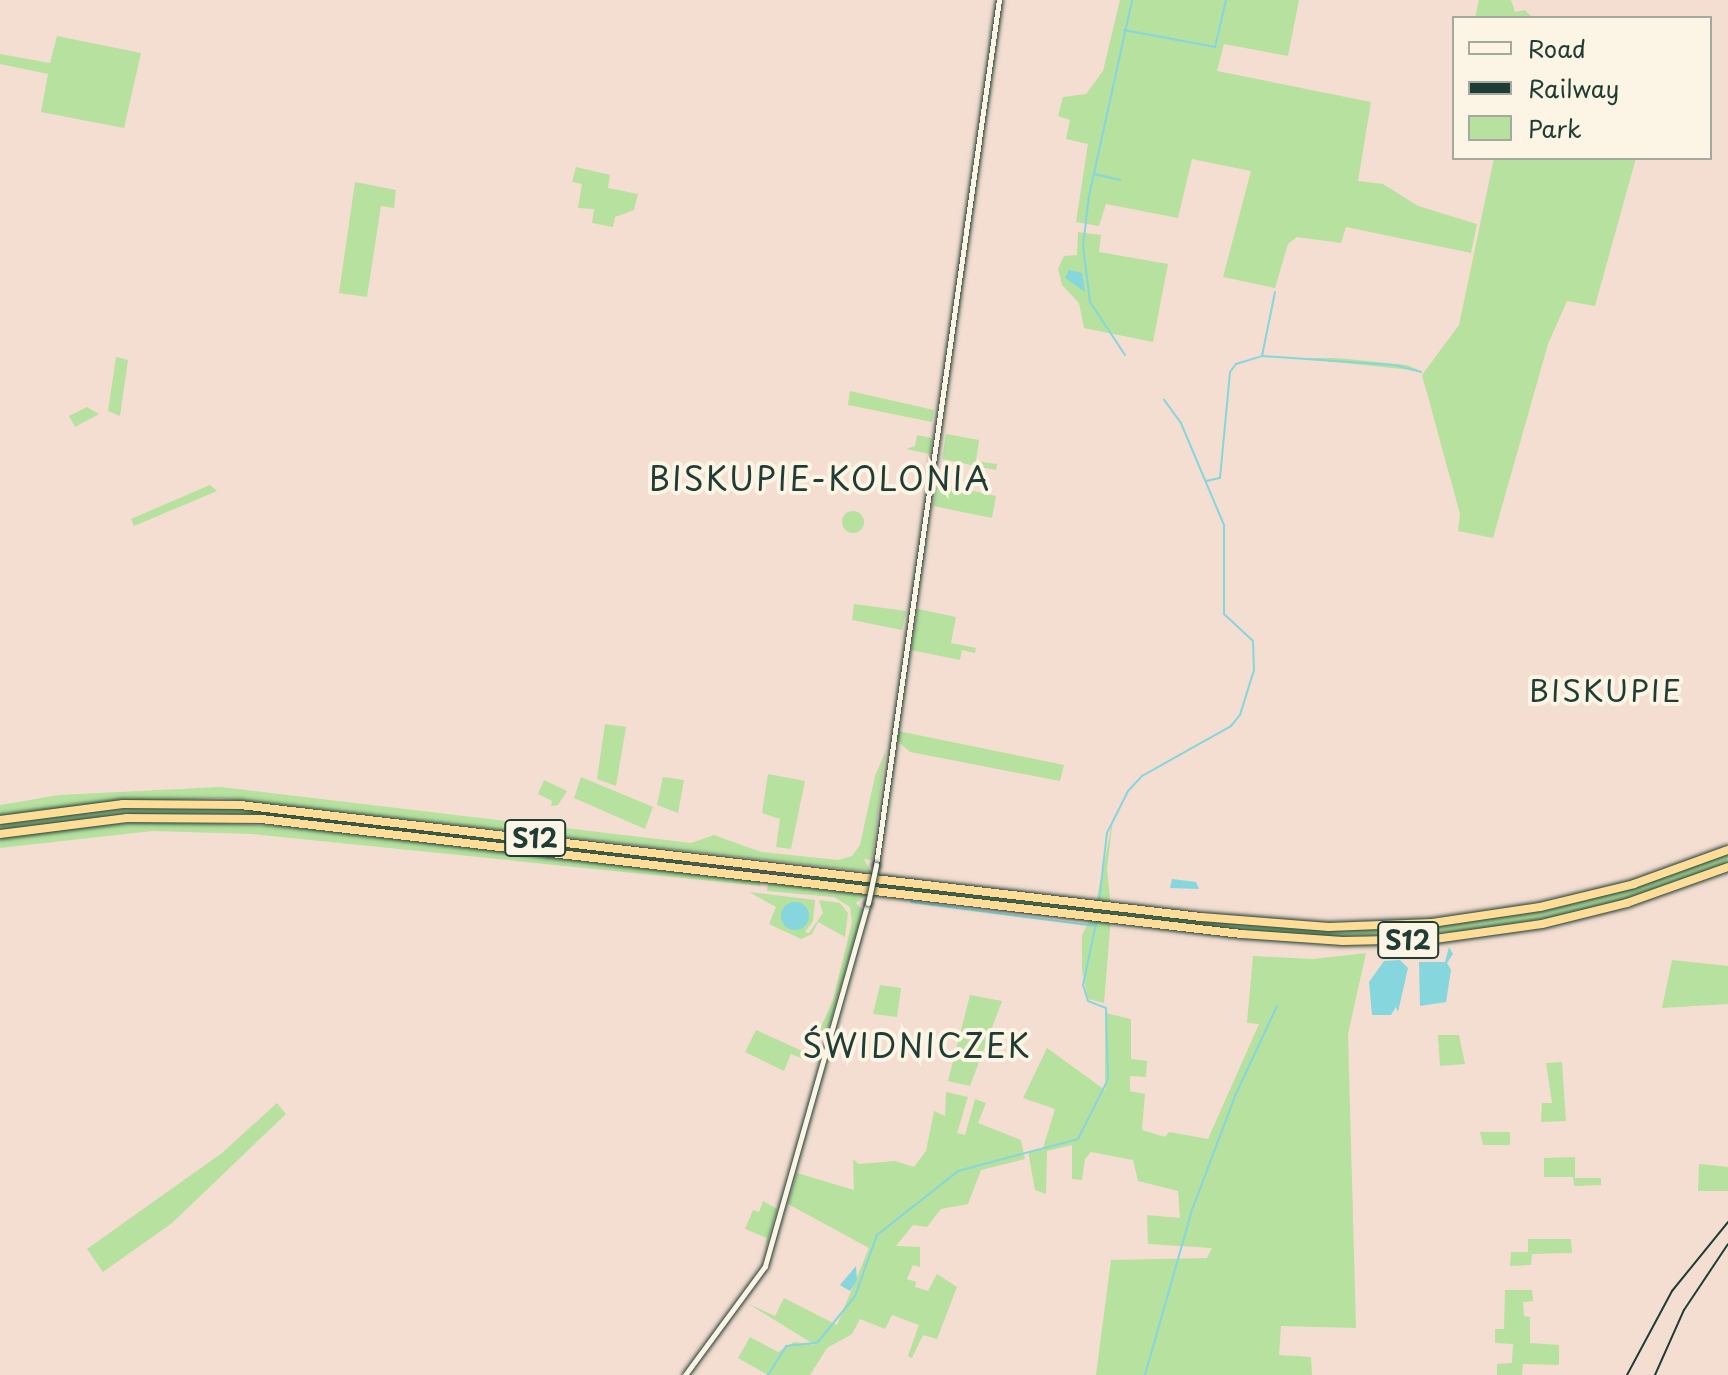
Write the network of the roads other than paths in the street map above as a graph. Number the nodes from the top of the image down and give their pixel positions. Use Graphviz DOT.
graph roads {
  1 [pos="999,0"];
  2 [pos="0,820"];
  3 [pos="0,834"];
  4 [pos="1728,850"];
  5 [pos="1728,867"];
  6 [pos="685,1375"];
  1 -- 6 [label="street, bridge"];
  2 -- 4 [label="highway, S12"];
  3 -- 5 [label="highway, S12"];
}
